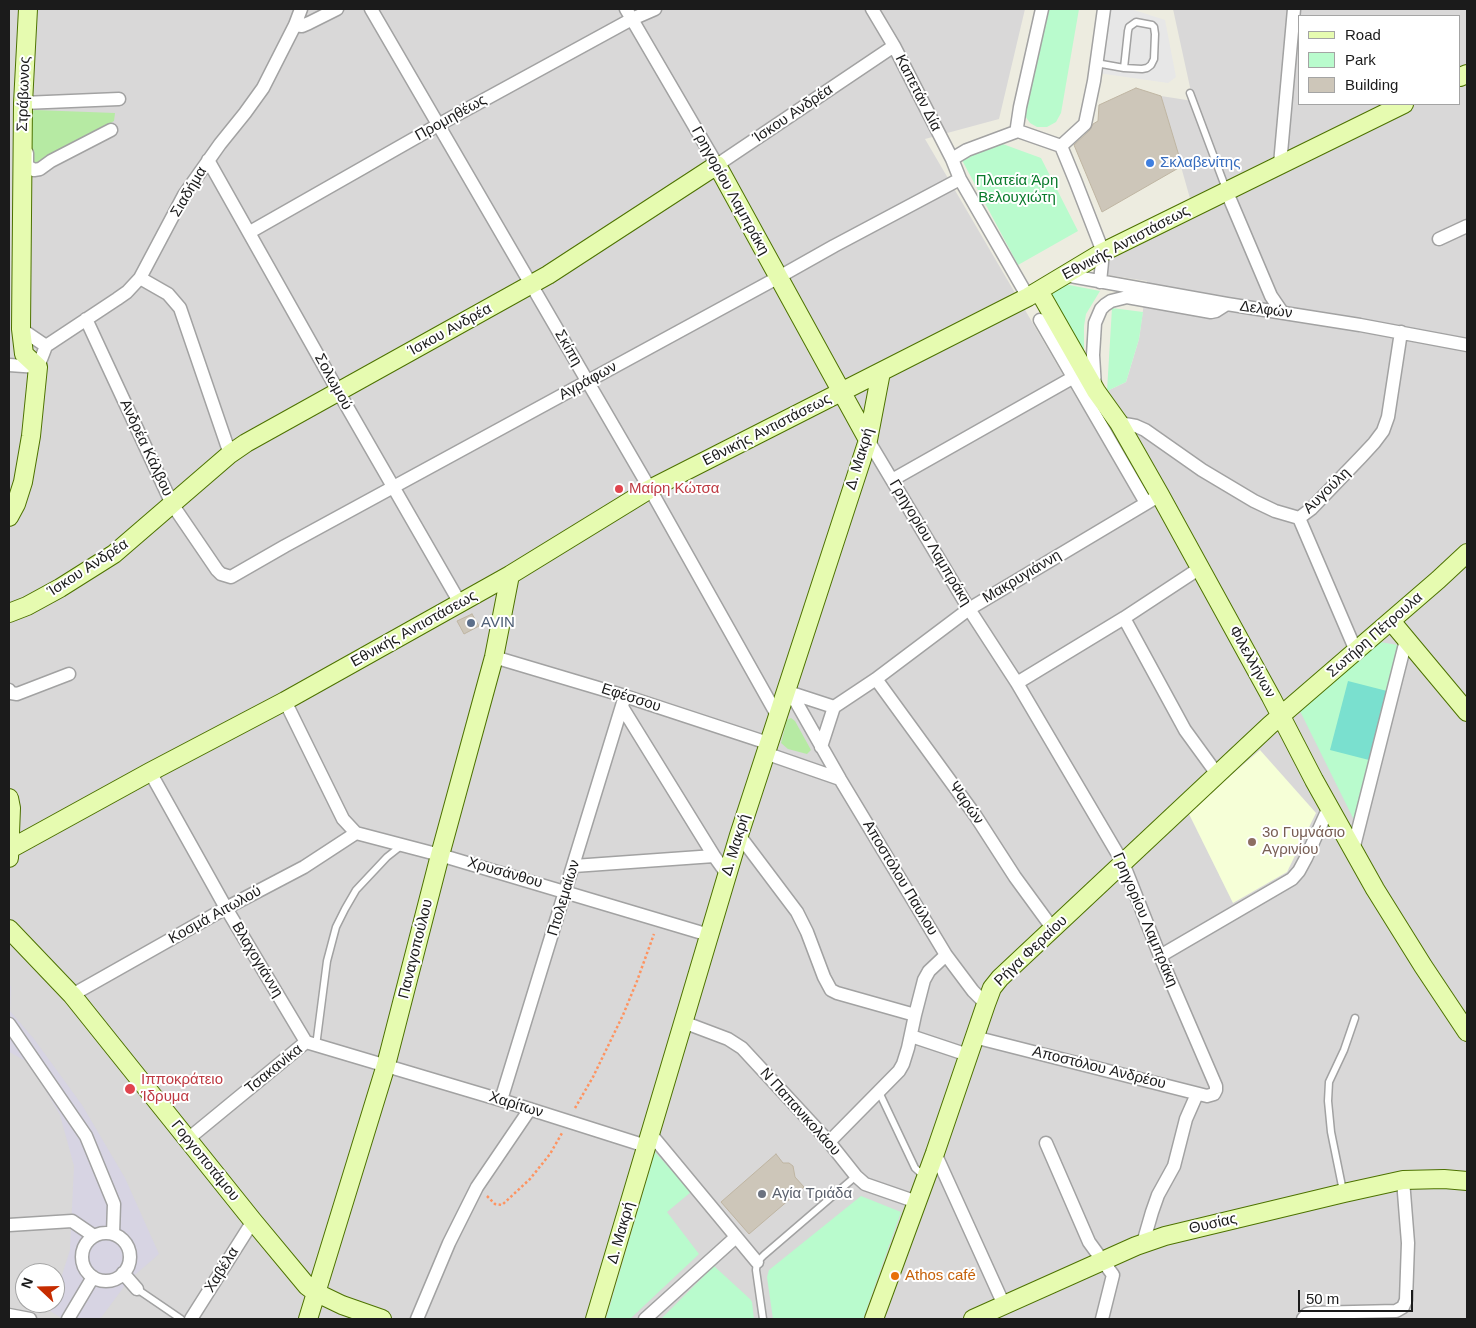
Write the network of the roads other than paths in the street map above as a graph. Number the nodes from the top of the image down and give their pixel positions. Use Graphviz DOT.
graph roads {
  1 [pos="28,9"];
  2 [pos="301,9"];
  3 [pos="337,9"];
  4 [pos="371,9"];
  5 [pos="655,9"];
  6 [pos="872,9"];
  7 [pos="1042,9"];
  8 [pos="1104,9"];
  9 [pos="1294,9"];
  10 [pos="629,14"];
  11 [pos="295,25"];
  12 [pos="894,46"];
  13 [pos="1096,64"];
  14 [pos="1124,68"];
  15 [pos="1190,93"];
  16 [pos="119,99"];
  17 [pos="25,103"];
  18 [pos="1402,105"];
  19 [pos="438,125"];
  20 [pos="111,130"];
  21 [pos="1018,131"];
  22 [pos="1060,146"];
  23 [pos="952,159"];
  24 [pos="208,160"];
  25 [pos="1280,164"];
  26 [pos="716,165"];
  27 [pos="15,167"];
  28 [pos="960,179"];
  29 [pos="1226,190"];
  30 [pos="1467,226"];
  31 [pos="250,232"];
  32 [pos="1439,239"];
  33 [pos="1103,252"];
  34 [pos="1065,275"];
  35 [pos="779,277"];
  36 [pos="140,278"];
  37 [pos="1100,282"];
  38 [pos="531,284"];
  39 [pos="1034,294"];
  40 [pos="1227,304"];
  41 [pos="1282,312"];
  42 [pos="86,319"];
  43 [pos="1040,320"];
  44 [pos="21,328"];
  45 [pos="1401,332"];
  46 [pos="1467,345"];
  47 [pos="46,346"];
  48 [pos="9,365"];
  49 [pos="38,367"];
  50 [pos="882,372"];
  51 [pos="1074,377"];
  52 [pos="587,381"];
  53 [pos="338,391"];
  54 [pos="1096,391"];
  55 [pos="841,393"];
  56 [pos="1119,423"];
  57 [pos="868,440"];
  58 [pos="230,454"];
  59 [pos="892,480"];
  60 [pos="394,487"];
  61 [pos="650,489"];
  62 [pos="1153,499"];
  63 [pos="172,504"];
  64 [pos="9,517"];
  65 [pos="1299,518"];
  66 [pos="1467,553"];
  67 [pos="1200,568"];
  68 [pos="217,570"];
  69 [pos="510,575"];
  70 [pos="460,603"];
  71 [pos="969,609"];
  72 [pos="9,613"];
  73 [pos="1124,618"];
  74 [pos="1391,621"];
  75 [pos="1406,640"];
  76 [pos="1356,651"];
  77 [pos="494,657"];
  78 [pos="69,674"];
  79 [pos="876,679"];
  80 [pos="1017,683"];
  81 [pos="9,690"];
  82 [pos="788,692"];
  83 [pos="285,701"];
  84 [pos="624,702"];
  85 [pos="834,707"];
  86 [pos="1467,712"];
  87 [pos="777,715"];
  88 [pos="1281,715"];
  89 [pos="821,747"];
  90 [pos="766,748"];
  91 [pos="150,772"];
  92 [pos="1217,774"];
  93 [pos="840,779"];
  94 [pos="9,798"];
  95 [pos="1329,807"];
  96 [pos="356,833"];
  97 [pos="739,834"];
  98 [pos="403,844"];
  99 [pos="1353,850"];
  100 [pos="9,854"];
  101 [pos="440,855"];
  102 [pos="714,856"];
  103 [pos="1122,863"];
  104 [pos="574,866"];
  105 [pos="727,874"];
  106 [pos="566,891"];
  107 [pos="226,908"];
  108 [pos="9,929"];
  109 [pos="1053,929"];
  110 [pos="709,935"];
  111 [pos="946,955"];
  112 [pos="1160,956"];
  113 [pos="72,995"];
  114 [pos="986,1004"];
  115 [pos="914,1015"];
  116 [pos="1355,1018"];
  117 [pos="683,1022"];
  118 [pos="9,1024"];
  119 [pos="1467,1032"];
  120 [pos="911,1036"];
  121 [pos="974,1037"];
  122 [pos="311,1044"];
  123 [pos="968,1055"];
  124 [pos="386,1065"];
  125 [pos="879,1091"];
  126 [pos="1197,1094"];
  127 [pos="501,1100"];
  128 [pos="530,1109"];
  129 [pos="188,1139"];
  130 [pos="648,1139"];
  131 [pos="829,1142"];
  132 [pos="1046,1144"];
  133 [pos="934,1153"];
  134 [pos="856,1176"];
  135 [pos="926,1177"];
  136 [pos="1403,1180"];
  137 [pos="1467,1181"];
  138 [pos="1344,1192"];
  139 [pos="917,1202"];
  140 [pos="253,1221"];
  141 [pos="9,1225"];
  142 [pos="113,1234"];
  143 [pos="94,1236"];
  144 [pos="736,1237"];
  145 [pos="1143,1243"];
  146 [pos="1102,1261"];
  147 [pos="757,1262"];
  148 [pos="123,1273"];
  149 [pos="93,1277"];
  150 [pos="137,1288"];
  151 [pos="315,1292"];
  152 [pos="1004,1305"];
  153 [pos="9,1315"];
  154 [pos="30,1319"];
  155 [pos="68,1319"];
  156 [pos="181,1319"];
  157 [pos="191,1319"];
  158 [pos="308,1319"];
  159 [pos="382,1319"];
  160 [pos="417,1319"];
  161 [pos="595,1319"];
  162 [pos="645,1319"];
  163 [pos="763,1319"];
  164 [pos="874,1319"];
  165 [pos="976,1319"];
  166 [pos="1102,1319"];
  167 [pos="1303,1319"];
  1 -- 17 [label="street, Στράβωνος"];
  2 -- 11 [label="street, Σιαδήμα"];
  3 -- 11 [label="street"];
  4 -- 19 [label="street, Σκίπη"];
  5 -- 10 [label="street, Προμηθέως"];
  6 -- 12 [label="street, Καπετάν Δία"];
  7 -- 21 [label="street"];
  8 -- 13 [label="street"];
  9 -- 25 [label="street"];
  10 -- 19 [label="street, Προμηθέως"];
  10 -- 26 [label="street, Γρηγορίου Λαμπράκη"];
  11 -- 24 [label="street, Σιαδήμα"];
  12 -- 23 [label="street, Καπετάν Δία"];
  12 -- 26 [label="street, Ίσκου Ανδρέα"];
  13 -- 14 [label="lane"];
  13 -- 22 [label="street"];
  14 -- 14 [label="lane"];
  15 -- 29 [label="lane"];
  16 -- 17 [label="street"];
  17 -- 20 [label="street"];
  17 -- 27 [label="street, Στράβωνος"];
  18 -- 25 [label="street, Εθνικής Αντιστάσεως"];
  19 -- 31 [label="street, Προμηθέως"];
  19 -- 38 [label="street, Σκίπη"];
  21 -- 22 [label="street"];
  21 -- 23 [label="street"];
  22 -- 33 [label="street"];
  23 -- 28 [label="street, Καπετάν Δία"];
  24 -- 31 [label="street, Σολωμού"];
  24 -- 36 [label="street, Σιαδήμα"];
  25 -- 29 [label="street, Εθνικής Αντιστάσεως"];
  26 -- 35 [label="street, Γρηγορίου Λαμπράκη"];
  26 -- 38 [label="street, Ίσκου Ανδρέα"];
  27 -- 44 [label="street, Στράβωνος"];
  28 -- 35 [label="street, Αγράφων"];
  28 -- 39 [label="street, Καπετάν Δία"];
  29 -- 33 [label="street, Εθνικής Αντιστάσεως"];
  29 -- 41 [label="street"];
  30 -- 32 [label="street"];
  31 -- 53 [label="street, Σολωμού"];
  33 -- 34 [label="street, Εθνικής Αντιστάσεως"];
  33 -- 37 [label="street"];
  34 -- 37 [label="street, Δελφών"];
  34 -- 39 [label="street, Εθνικής Αντιστάσεως"];
  35 -- 52 [label="street, Αγράφων"];
  35 -- 55 [label="street, Γρηγορίου Λαμπράκη"];
  36 -- 42 [label="street, Σιαδήμα"];
  36 -- 58 [label="street"];
  37 -- 40 [label="street, Δελφών"];
  38 -- 52 [label="street, Σκίπη"];
  38 -- 53 [label="street, Ίσκου Ανδρέα"];
  39 -- 50 [label="street, Εθνικής Αντιστάσεως"];
  39 -- 54 [label="street, Φιλελλήνων"];
  40 -- 41 [label="street, Δελφών"];
  40 -- 54 [label="street"];
  41 -- 45 [label="street, Δελφών"];
  42 -- 47 [label="street, Σιαδήμα"];
  42 -- 63 [label="street, Ανδρέα Κάλβου"];
  43 -- 51 [label="street"];
  44 -- 47 [label="street"];
  44 -- 49 [label="street"];
  45 -- 46 [label="street, Δελφών"];
  45 -- 65 [label="street, Αυγούλη"];
  47 -- 49 [label="street"];
  48 -- 49 [label="street"];
  49 -- 64 [label="street"];
  50 -- 55 [label="street, Εθνικής Αντιστάσεως"];
  50 -- 57 [label="street, Δ. Μακρή"];
  51 -- 59 [label="street"];
  51 -- 62 [label="street"];
  52 -- 60 [label="street, Αγράφων"];
  52 -- 61 [label="street, Σκίπη"];
  53 -- 58 [label="street, Ίσκου Ανδρέα"];
  53 -- 60 [label="street, Σολωμού"];
  54 -- 56 [label="street, Φιλελλήνων"];
  55 -- 57 [label="street, Γρηγορίου Λαμπράκη"];
  55 -- 61 [label="street, Εθνικής Αντιστάσεως"];
  56 -- 62 [label="street, Φιλελλήνων"];
  56 -- 65 [label="street"];
  57 -- 59 [label="street, Γρηγορίου Λαμπράκη"];
  57 -- 82 [label="street, Δ. Μακρή"];
  58 -- 63 [label="street, Ίσκου Ανδρέα"];
  59 -- 71 [label="street, Γρηγορίου Λαμπράκη"];
  60 -- 68 [label="street, Αγράφων"];
  60 -- 70 [label="street, Σολωμού"];
  61 -- 69 [label="street, Εθνικής Αντιστάσεως"];
  61 -- 87 [label="street, Σκίπη"];
  62 -- 67 [label="street, Φιλελλήνων"];
  62 -- 71 [label="street, Μακρυγιάννη"];
  63 -- 68 [label="street, Ανδρέα Κάλβου"];
  63 -- 72 [label="street, Ίσκου Ανδρέα"];
  65 -- 76 [label="street, Αυγούλη"];
  66 -- 74 [label="street, Σωτήρη Πέτρουλα"];
  67 -- 73 [label="street"];
  67 -- 88 [label="street, Φιλελλήνων"];
  69 -- 70 [label="street, Εθνικής Αντιστάσεως"];
  69 -- 77 [label="street, Παναγοπούλου"];
  70 -- 83 [label="street, Εθνικής Αντιστάσεως"];
  71 -- 79 [label="street, Μακρυγιάννη"];
  71 -- 80 [label="street, Γρηγορίου Λαμπράκη"];
  73 -- 80 [label="street"];
  73 -- 92 [label="street"];
  74 -- 75 [label="street"];
  74 -- 76 [label="street, Σωτήρη Πέτρουλα"];
  75 -- 86 [label="street"];
  75 -- 99 [label="street"];
  76 -- 88 [label="street, Σωτήρη Πέτρουλα"];
  77 -- 84 [label="street, Εφέσσου"];
  77 -- 101 [label="street, Παναγοπούλου"];
  78 -- 81 [label="street"];
  79 -- 85 [label="street, Μακρυγιάννη"];
  79 -- 109 [label="street, Ψαρών"];
  80 -- 103 [label="street, Γρηγορίου Λαμπράκη"];
  82 -- 85 [label="street"];
  82 -- 87 [label="street, Δ. Μακρή"];
  82 -- 89 [label="street, Αποστόλου Παύλου"];
  83 -- 91 [label="street, Εθνικής Αντιστάσεως"];
  83 -- 96 [label="street"];
  84 -- 90 [label="street, Εφέσσου"];
  84 -- 102 [label="street"];
  84 -- 104 [label="street, Πτολεμαίων"];
  85 -- 89 [label="street"];
  87 -- 90 [label="street, Δ. Μακρή"];
  88 -- 92 [label="street, Ρήγα Φεραίου"];
  88 -- 95 [label="street, Φιλελλήνων"];
  89 -- 93 [label="street, Αποστόλου Παύλου"];
  90 -- 93 [label="street, Εφέσσου"];
  90 -- 97 [label="street, Δ. Μακρή"];
  91 -- 100 [label="street, Εθνικής Αντιστάσεως"];
  91 -- 107 [label="street, Βλαχογιάννη"];
  92 -- 103 [label="street, Ρήγα Φεραίου"];
  93 -- 111 [label="street, Αποστόλου Παύλου"];
  94 -- 100 [label="street"];
  95 -- 99 [label="street, Φιλελλήνων"];
  95 -- 112 [label="street"];
  96 -- 98 [label="street, Χρυσάνθου"];
  96 -- 107 [label="street, Κοσμά Αιτωλού"];
  97 -- 105 [label="street, Δ. Μακρή"];
  97 -- 115 [label="street"];
  98 -- 101 [label="street, Χρυσάνθου"];
  98 -- 122 [label="lane"];
  99 -- 119 [label="street, Φιλελλήνων"];
  101 -- 106 [label="street, Χρυσάνθου"];
  101 -- 124 [label="street, Παναγοπούλου"];
  102 -- 104 [label="street"];
  102 -- 105 [label="street"];
  103 -- 109 [label="street, Ρήγα Φεραίου"];
  103 -- 112 [label="street, Γρηγορίου Λαμπράκη"];
  104 -- 106 [label="street, Πτολεμαίων"];
  105 -- 110 [label="street, Δ. Μακρή"];
  106 -- 110 [label="street, Χρυσάνθου"];
  106 -- 127 [label="street, Πτολεμαίων"];
  107 -- 113 [label="street, Κοσμά Αιτωλού"];
  107 -- 122 [label="street, Βλαχογιάννη"];
  108 -- 113 [label="street, Γοργοποτάμου"];
  109 -- 114 [label="street, Ρήγα Φεραίου"];
  110 -- 117 [label="street, Δ. Μακρή"];
  111 -- 114 [label="street, Αποστόλου Παύλου"];
  111 -- 115 [label="street"];
  112 -- 126 [label="street, Γρηγορίου Λαμπράκη"];
  113 -- 129 [label="street, Γοργοποτάμου"];
  114 -- 121 [label="street, Ρήγα Φεραίου"];
  115 -- 120 [label="street"];
  116 -- 138 [label="lane"];
  117 -- 130 [label="street, Δ. Μακρή"];
  117 -- 131 [label="street, Ν Παπανικολάου"];
  118 -- 142 [label="street"];
  120 -- 123 [label="street"];
  120 -- 125 [label="street"];
  121 -- 123 [label="street, Ρήγα Φεραίου"];
  121 -- 126 [label="street, Αποστόλου Ανδρέου"];
  122 -- 124 [label="street, Χαρίτων"];
  122 -- 129 [label="street, Τσακανίκα"];
  123 -- 133 [label="street, Ρήγα Φεραίου"];
  124 -- 127 [label="street, Χαρίτων"];
  124 -- 151 [label="street, Παναγοπούλου"];
  125 -- 131 [label="street"];
  125 -- 135 [label="lane"];
  126 -- 145 [label="street"];
  127 -- 128 [label="street, Χαρίτων"];
  128 -- 130 [label="street, Χαρίτων"];
  128 -- 160 [label="street"];
  129 -- 140 [label="street, Γοργοποτάμου"];
  130 -- 144 [label="street"];
  130 -- 161 [label="street, Δ. Μακρή"];
  131 -- 134 [label="street, Ν Παπανικολάου"];
  132 -- 146 [label="street"];
  133 -- 135 [label="street, Ρήγα Φεραίου"];
  133 -- 152 [label="street"];
  134 -- 139 [label="street, Ν Παπανικολάου"];
  134 -- 147 [label="lane"];
  135 -- 139 [label="street, Ρήγα Φεραίου"];
  136 -- 137 [label="street, Θυσίας"];
  136 -- 138 [label="street, Θυσίας"];
  136 -- 167 [label="street"];
  138 -- 145 [label="street, Θυσίας"];
  139 -- 164 [label="street, Ρήγα Φεραίου"];
  140 -- 151 [label="street, Γοργοποτάμου"];
  140 -- 157 [label="street, Χαβέλα"];
  141 -- 143 [label="street"];
  142 -- 143 [label="street"];
  142 -- 148 [label="street"];
  143 -- 149 [label="street"];
  144 -- 147 [label="street"];
  144 -- 162 [label="street"];
  145 -- 146 [label="street, Θυσίας"];
  146 -- 152 [label="street, Θυσίας"];
  146 -- 166 [label="street"];
  147 -- 163 [label="lane"];
  148 -- 149 [label="street"];
  148 -- 150 [label="street"];
  149 -- 155 [label="street"];
  150 -- 156 [label="lane"];
  151 -- 158 [label="street, Παναγοπούλου"];
  151 -- 159 [label="street, Γοργοποτάμου"];
  152 -- 165 [label="street, Θυσίας"];
  153 -- 154 [label="street"];
}
